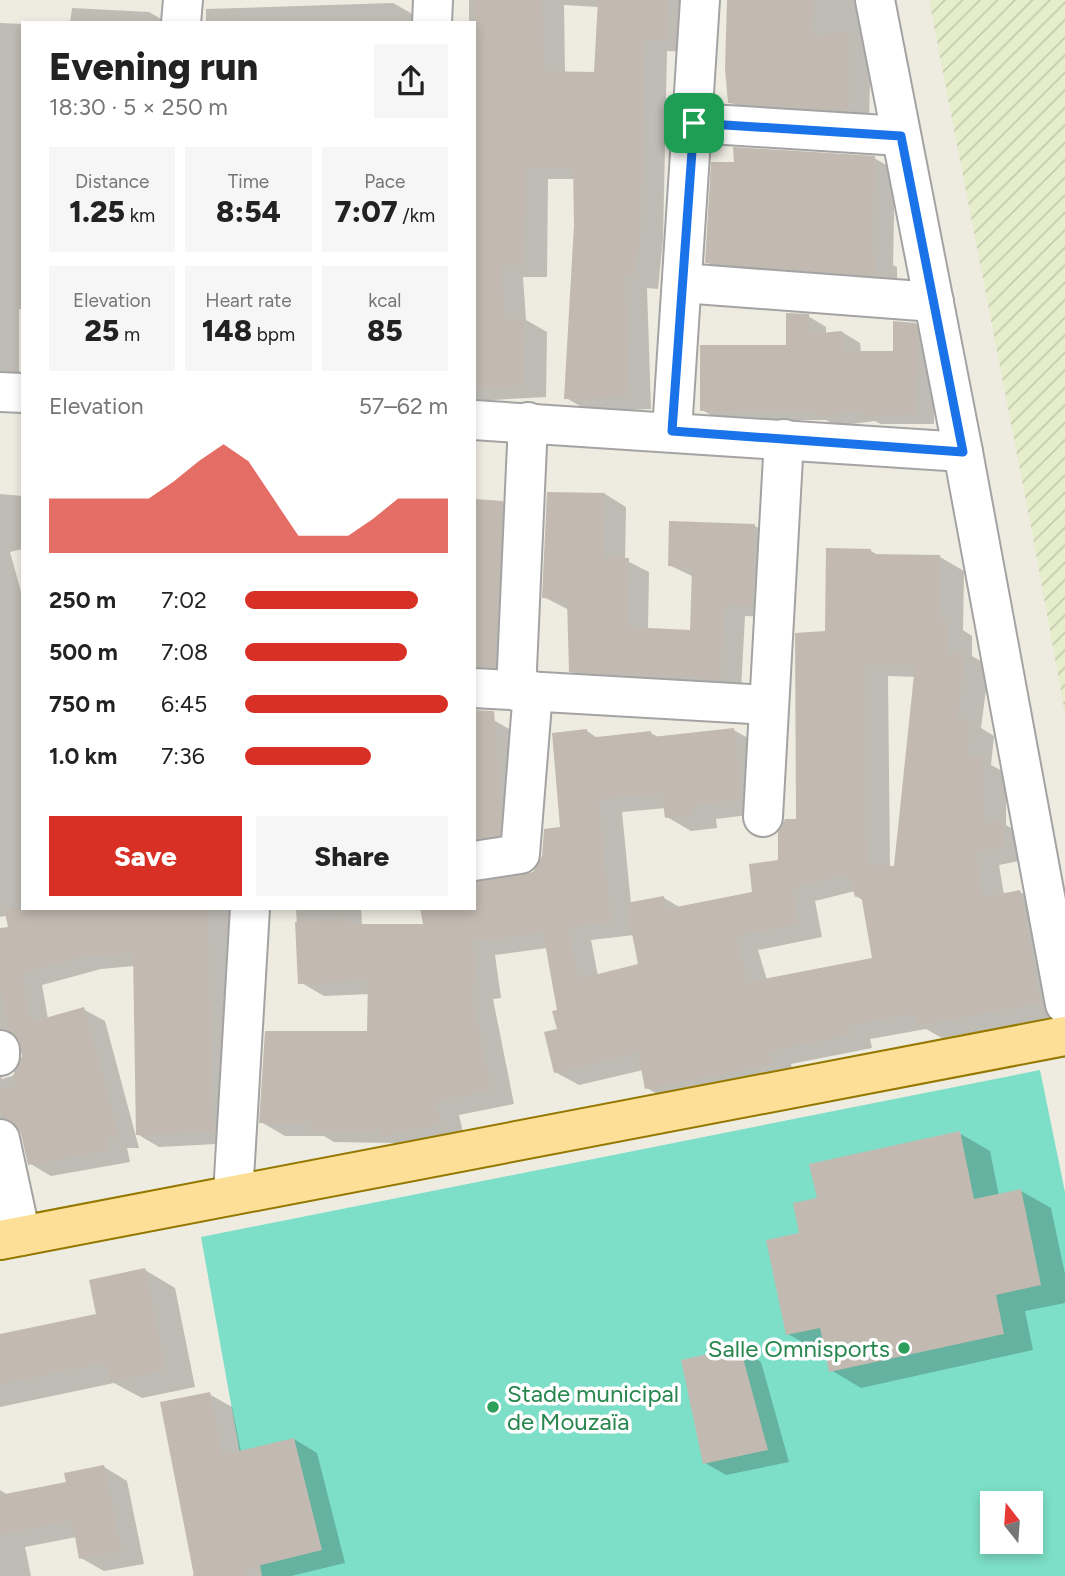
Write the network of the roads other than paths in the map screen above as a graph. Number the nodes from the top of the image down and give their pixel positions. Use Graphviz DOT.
graph roads {
  1 [pos="183,0"];
  2 [pos="433,0"];
  3 [pos="700,0"];
  4 [pos="875,0"];
  5 [pos="181,21"];
  6 [pos="432,21"];
  7 [pos="694,123"];
  8 [pos="901,136"];
  9 [pos="682,283"];
  10 [pos="933,302"];
  11 [pos="0,392"];
  12 [pos="21,394"];
  13 [pos="476,419"];
  14 [pos="528,422"];
  15 [pos="672,431"];
  16 [pos="784,439"];
  17 [pos="963,452"];
  18 [pos="476,688"];
  19 [pos="524,691"];
  20 [pos="769,705"];
  21 [pos="763,817"];
  22 [pos="476,861"];
  23 [pos="250,910"];
  24 [pos="1065,1004"];
  25 [pos="1065,1036"];
  26 [pos="0,1050"];
  27 [pos="0,1056"];
  28 [pos="0,1139"];
  29 [pos="233,1195"];
  30 [pos="10,1238"];
  1 -- 5 [label="street"];
  2 -- 6 [label="street"];
  3 -- 7 [label="street"];
  4 -- 8 [label="street"];
  7 -- 8 [label="street"];
  7 -- 9 [label="street"];
  8 -- 10 [label="street"];
  9 -- 10 [label="street"];
  9 -- 15 [label="street"];
  10 -- 17 [label="street"];
  11 -- 12 [label="street"];
  13 -- 14 [label="street"];
  14 -- 15 [label="street"];
  14 -- 19 [label="street"];
  15 -- 16 [label="street"];
  16 -- 17 [label="street"];
  16 -- 20 [label="street"];
  17 -- 24 [label="street"];
  18 -- 19 [label="street"];
  19 -- 20 [label="street"];
  19 -- 22 [label="street"];
  20 -- 21 [label="street"];
  23 -- 29 [label="street"];
  25 -- 29 [label="main road"];
  26 -- 27 [label="street"];
  28 -- 30 [label="street"];
  29 -- 30 [label="main road"];
}
